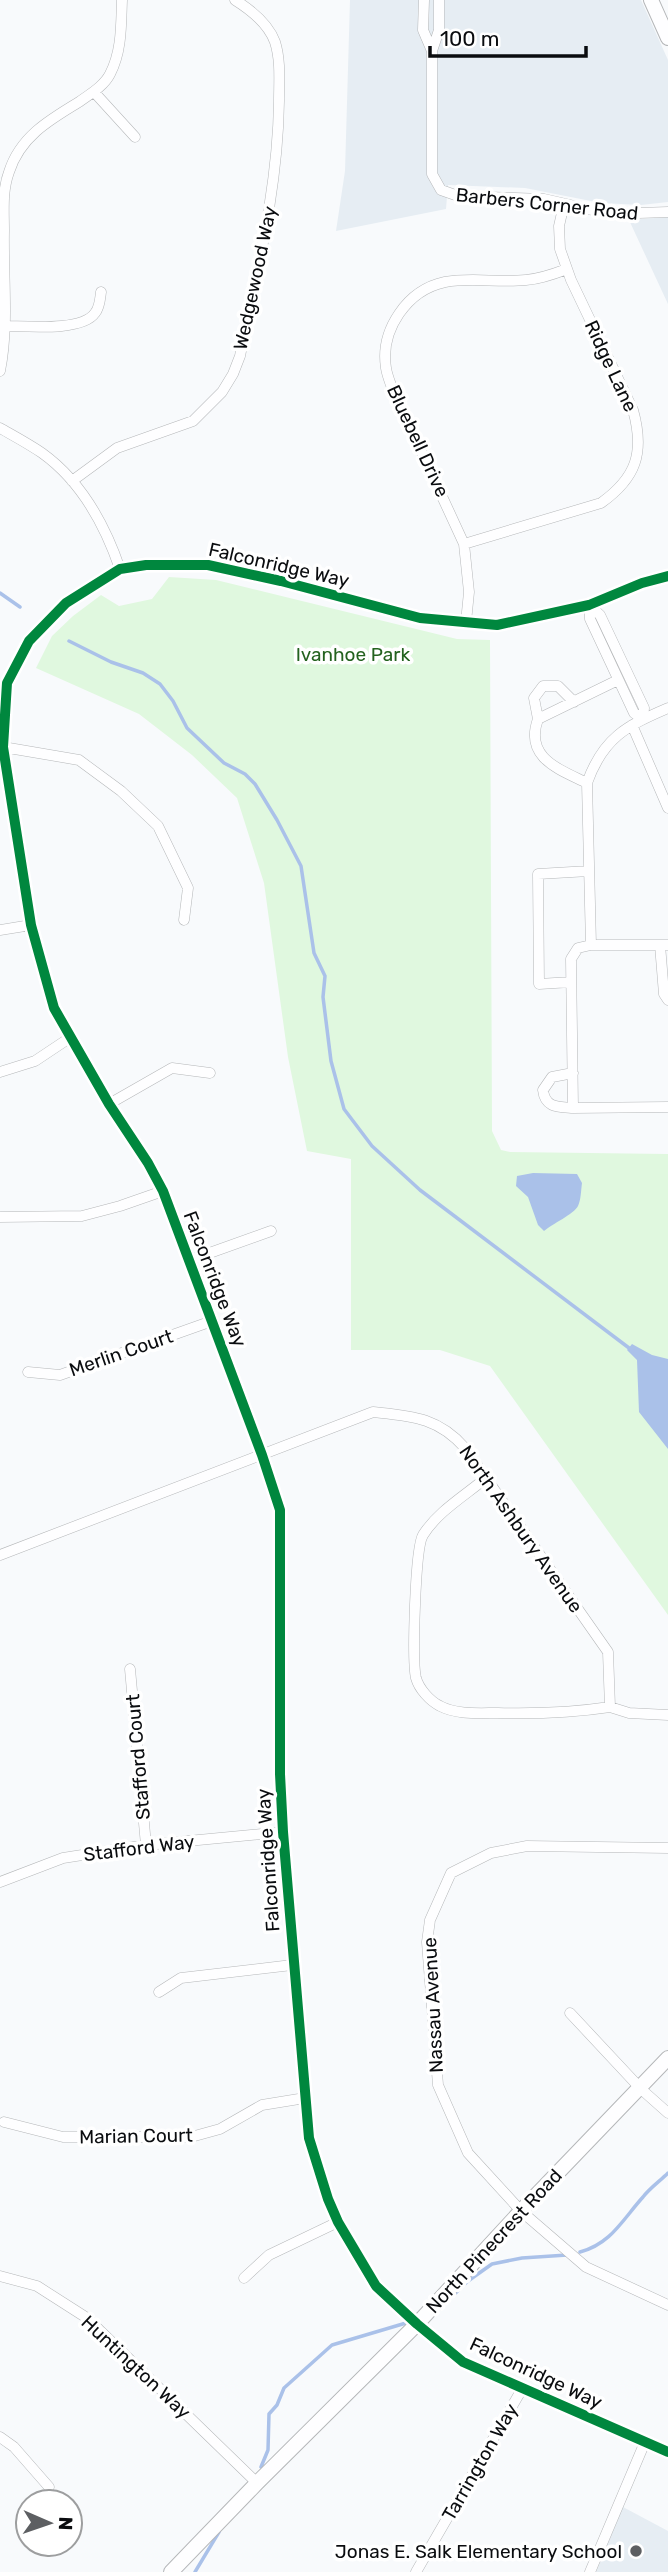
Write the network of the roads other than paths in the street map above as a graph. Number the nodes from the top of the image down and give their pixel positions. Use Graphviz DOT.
graph roads {
  1 [pos="122,0"];
  2 [pos="235,0"];
  3 [pos="424,0"];
  4 [pos="439,0"];
  5 [pos="652,0"];
  6 [pos="668,38"];
  7 [pos="432,51"];
  8 [pos="94,92"];
  9 [pos="135,137"];
  10 [pos="564,204"];
  11 [pos="668,212"];
  12 [pos="567,269"];
  13 [pos="101,292"];
  14 [pos="3,326"];
  15 [pos="0,370"];
  16 [pos="0,428"];
  17 [pos="72,481"];
  18 [pos="464,544"];
  19 [pos="120,569"];
  20 [pos="668,576"];
  21 [pos="589,605"];
  22 [pos="466,622"];
  23 [pos="618,680"];
  24 [pos="3,682"];
  25 [pos="574,702"];
  26 [pos="668,708"];
  27 [pos="538,719"];
  28 [pos="643,719"];
  29 [pos="632,726"];
  30 [pos="3,747"];
  31 [pos="587,783"];
  32 [pos="11,803"];
  33 [pos="0,806"];
  34 [pos="668,808"];
  35 [pos="589,871"];
  36 [pos="184,920"];
  37 [pos="31,925"];
  38 [pos="0,930"];
  39 [pos="591,945"];
  40 [pos="664,945"];
  41 [pos="571,982"];
  42 [pos="668,1000"];
  43 [pos="71,1037"];
  44 [pos="0,1072"];
  45 [pos="210,1073"];
  46 [pos="573,1073"];
  47 [pos="108,1104"];
  48 [pos="668,1107"];
  49 [pos="573,1108"];
  50 [pos="163,1191"];
  51 [pos="0,1217"];
  52 [pos="271,1231"];
  53 [pos="190,1260"];
  54 [pos="212,1321"];
  55 [pos="28,1372"];
  56 [pos="262,1455"];
  57 [pos="487,1478"];
  58 [pos="0,1555"];
  59 [pos="130,1669"];
  60 [pos="610,1707"];
  61 [pos="668,1715"];
  62 [pos="283,1832"];
  63 [pos="146,1845"];
  64 [pos="668,1848"];
  65 [pos="0,1882"];
  66 [pos="292,1965"];
  67 [pos="159,1992"];
  68 [pos="570,2013"];
  69 [pos="668,2058"];
  70 [pos="641,2089"];
  71 [pos="304,2098"];
  72 [pos="668,2113"];
  73 [pos="4,2122"];
  74 [pos="521,2211"];
  75 [pos="338,2222"];
  76 [pos="0,2276"];
  77 [pos="244,2278"];
  78 [pos="668,2305"];
  79 [pos="416,2324"];
  80 [pos="522,2389"];
  81 [pos="0,2437"];
  82 [pos="645,2442"];
  83 [pos="668,2452"];
  84 [pos="257,2483"];
  85 [pos="49,2487"];
  86 [pos="171,2572"];
  87 [pos="416,2572"];
  88 [pos="590,2572"];
  1 -- 8 [label="street"];
  2 -- 17 [label="street, Wedgewood Way"];
  3 -- 7 [label="street, Barbers Corner Road"];
  4 -- 7 [label="street, Barbers Corner Road"];
  5 -- 6 [label="street"];
  7 -- 10 [label="street, Barbers Corner Road"];
  8 -- 9 [label="street"];
  8 -- 14 [label="street"];
  10 -- 11 [label="street, Barbers Corner Road"];
  10 -- 12 [label="street, Ridge Lane"];
  12 -- 18 [label="street, Ridge Lane"];
  12 -- 18 [label="street, Bluebell Drive"];
  13 -- 14 [label="street"];
  14 -- 15 [label="street"];
  16 -- 17 [label="street"];
  17 -- 19 [label="street"];
  18 -- 22 [label="street, Bluebell Drive"];
  19 -- 22 [label="street, Falconridge Way"];
  19 -- 24 [label="street, Falconridge Way"];
  20 -- 21 [label="street, Falconridge Way"];
  21 -- 22 [label="street, Falconridge Way"];
  21 -- 23 [label="street"];
  21 -- 28 [label="street"];
  23 -- 25 [label="street"];
  23 -- 28 [label="street"];
  24 -- 30 [label="street, Falconridge Way"];
  25 -- 27 [label="street"];
  25 -- 27 [label="street"];
  26 -- 28 [label="street"];
  27 -- 31 [label="street"];
  28 -- 29 [label="street"];
  29 -- 31 [label="street"];
  29 -- 34 [label="street"];
  30 -- 32 [label="street, Falconridge Way"];
  30 -- 36 [label="street"];
  31 -- 35 [label="street"];
  32 -- 33 [label="street"];
  32 -- 37 [label="street, Falconridge Way"];
  35 -- 39 [label="street"];
  35 -- 41 [label="street"];
  37 -- 38 [label="street"];
  37 -- 43 [label="street, Falconridge Way"];
  39 -- 40 [label="street"];
  39 -- 41 [label="street"];
  40 -- 42 [label="street"];
  41 -- 46 [label="street"];
  43 -- 44 [label="street"];
  43 -- 47 [label="street, Falconridge Way"];
  45 -- 47 [label="street"];
  46 -- 49 [label="street"];
  46 -- 49 [label="street"];
  47 -- 50 [label="street, Falconridge Way"];
  48 -- 49 [label="street"];
  50 -- 51 [label="street"];
  50 -- 53 [label="street, Falconridge Way"];
  52 -- 53 [label="street"];
  53 -- 54 [label="street, Falconridge Way"];
  54 -- 55 [label="street, Merlin Court"];
  54 -- 56 [label="street, Falconridge Way"];
  56 -- 57 [label="street, North Ashbury Avenue"];
  56 -- 58 [label="street, North Ashbury Avenue"];
  56 -- 62 [label="street, Falconridge Way"];
  57 -- 60 [label="street, North Ashbury Avenue"];
  57 -- 60 [label="street"];
  59 -- 63 [label="street, Stafford Court"];
  60 -- 61 [label="street"];
  62 -- 63 [label="street, Stafford Way"];
  62 -- 66 [label="street, Falconridge Way"];
  63 -- 65 [label="street, Stafford Way"];
  64 -- 74 [label="street, Nassau Avenue"];
  66 -- 67 [label="street"];
  66 -- 71 [label="street, Falconridge Way"];
  68 -- 70 [label="street"];
  69 -- 70 [label="street, North Pinecrest Road"];
  70 -- 72 [label="street"];
  70 -- 74 [label="street, North Pinecrest Road"];
  71 -- 73 [label="street, Marian Court"];
  71 -- 75 [label="street, Falconridge Way"];
  74 -- 78 [label="street, Nassau Avenue"];
  74 -- 79 [label="street, North Pinecrest Road"];
  75 -- 77 [label="street"];
  75 -- 79 [label="street, Falconridge Way"];
  76 -- 84 [label="street, Huntington Way"];
  79 -- 80 [label="street, Falconridge Way"];
  79 -- 84 [label="street, North Pinecrest Road"];
  80 -- 82 [label="street, Falconridge Way"];
  80 -- 87 [label="street, Tarrington Way"];
  81 -- 85 [label="street"];
  82 -- 83 [label="street, Falconridge Way"];
  82 -- 88 [label="street"];
  84 -- 86 [label="street, North Pinecrest Road"];
}
